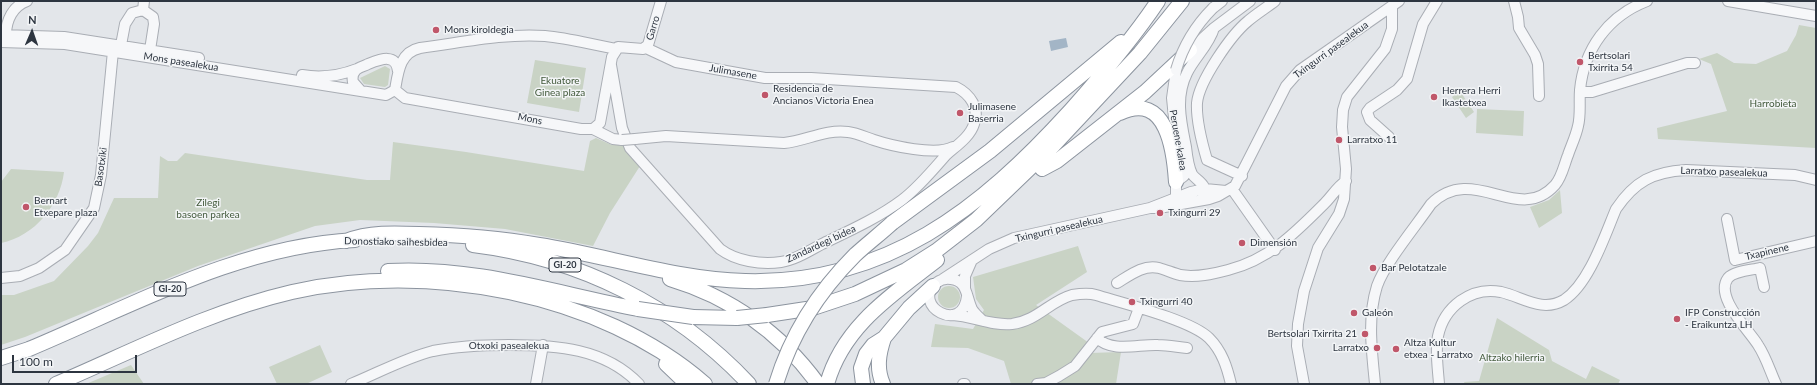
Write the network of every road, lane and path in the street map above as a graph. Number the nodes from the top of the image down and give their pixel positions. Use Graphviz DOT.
graph roads {
  1 [pos="27,1"];
  2 [pos="661,1"];
  3 [pos="1158,1"];
  4 [pos="1182,1"];
  5 [pos="1222,1"];
  6 [pos="1250,1"];
  7 [pos="1275,1"];
  8 [pos="1437,1"];
  9 [pos="1514,1"];
  10 [pos="1648,1"];
  11 [pos="1728,1"];
  12 [pos="1395,4"];
  13 [pos="143,5"];
  14 [pos="1816,16"];
  15 [pos="1141,25"];
  16 [pos="1214,28"];
  17 [pos="3,37"];
  18 [pos="117,48"];
  19 [pos="646,48"];
  20 [pos="150,50"];
  21 [pos="1190,50"];
  22 [pos="1140,53"];
  23 [pos="613,57"];
  24 [pos="1695,63"];
  25 [pos="357,69"];
  26 [pos="398,71"];
  27 [pos="395,90"];
  28 [pos="361,91"];
  29 [pos="965,92"];
  30 [pos="1580,92"];
  31 [pos="1539,96"];
  32 [pos="1112,117"];
  33 [pos="593,129"];
  34 [pos="1389,137"];
  35 [pos="955,146"];
  36 [pos="1042,169"];
  37 [pos="1242,176"];
  38 [pos="1816,180"];
  39 [pos="1346,181"];
  40 [pos="1176,182"];
  41 [pos="1205,189"];
  42 [pos="1230,190"];
  43 [pos="1176,197"];
  44 [pos="1198,201"];
  45 [pos="1186,203"];
  46 [pos="1150,208"];
  47 [pos="986,217"];
  48 [pos="1727,219"];
  49 [pos="959,233"];
  50 [pos="346,241"];
  51 [pos="1816,241"];
  52 [pos="538,244"];
  53 [pos="1275,250"];
  54 [pos="973,259"];
  55 [pos="1,278"];
  56 [pos="938,283"];
  57 [pos="1117,283"];
  58 [pos="1764,287"];
  59 [pos="291,292"];
  60 [pos="966,292"];
  61 [pos="1138,311"];
  62 [pos="952,315"];
  63 [pos="983,321"];
  64 [pos="884,338"];
  65 [pos="1097,338"];
  66 [pos="642,340"];
  67 [pos="543,345"];
  68 [pos="1187,348"];
  69 [pos="1,358"];
  70 [pos="828,379"];
  71 [pos="56,384"];
  72 [pos="351,384"];
  73 [pos="536,384"];
  74 [pos="639,384"];
  75 [pos="687,384"];
  76 [pos="705,384"];
  77 [pos="749,384"];
  78 [pos="776,384"];
  79 [pos="818,384"];
  80 [pos="863,384"];
  81 [pos="883,384"];
  82 [pos="1037,384"];
  83 [pos="1231,384"];
  84 [pos="1304,384"];
  85 [pos="1374,384"];
  86 [pos="1439,384"];
  87 [pos="1776,384"];
  1 -- 17 [label="street"];
  2 -- 19 [label="street, Garro"];
  3 -- 15 [label="highway"];
  4 -- 22 [label="highway"];
  5 -- 40 [label="street, Peruene kalea, bridge"];
  6 -- 16 [label="street, Peruene kalea"];
  7 -- 37 [label="street"];
  8 -- 34 [label="street"];
  9 -- 31 [label="street"];
  10 -- 30 [label="street"];
  11 -- 14 [label="street"];
  12 -- 37 [label="street, Txingurri pasealekua"];
  12 -- 39 [label="street"];
  13 -- 18 [label="street, Basotxiki"];
  13 -- 20 [label="street"];
  15 -- 52 [label="highway"];
  15 -- 78 [label="highway, bridge"];
  16 -- 21 [label="street, Peruene kalea"];
  16 -- 41 [label="street, Peruene kalea"];
  17 -- 18 [label="street, Mons pasealekua"];
  18 -- 20 [label="street, Mons pasealekua"];
  18 -- 28 [label="street, Mons pasealekua"];
  18 -- 55 [label="street, Basotxiki"];
  19 -- 23 [label="street, Garro"];
  19 -- 29 [label="street, Julimasene"];
  20 -- 25 [label="street, Mons pasealekua"];
  21 -- 32 [label="highway"];
  22 -- 36 [label="highway"];
  22 -- 49 [label="highway"];
  23 -- 26 [label="street"];
  23 -- 33 [label="street"];
  23 -- 35 [label="street, Zandardegi bidea"];
  24 -- 30 [label="street"];
  25 -- 26 [label="street"];
  25 -- 28 [label="street"];
  26 -- 27 [label="street"];
  27 -- 28 [label="street"];
  27 -- 33 [label="street, Mons"];
  29 -- 35 [label="street, Zandardegi bidea"];
  30 -- 85 [label="street"];
  32 -- 36 [label="highway"];
  32 -- 40 [label="highway"];
  33 -- 35 [label="street, bridge"];
  36 -- 47 [label="highway"];
  37 -- 42 [label="street, Txingurri pasealekua"];
  38 -- 86 [label="street, Larratxo pasealekua"];
  39 -- 53 [label="street"];
  39 -- 84 [label="street"];
  40 -- 43 [label="street"];
  41 -- 42 [label="street, Txingurri pasealekua"];
  41 -- 43 [label="street, Txingurri pasealekua"];
  41 -- 44 [label="street"];
  42 -- 44 [label="street, Txingurri pasealekua"];
  42 -- 53 [label="street"];
  43 -- 45 [label="street"];
  43 -- 46 [label="street, Txingurri pasealekua"];
  44 -- 45 [label="street, Txingurri pasealekua"];
  45 -- 46 [label="street, Txingurri pasealekua"];
  46 -- 54 [label="street, Txingurri pasealekua"];
  47 -- 49 [label="highway"];
  47 -- 70 [label="highway"];
  48 -- 51 [label="street, Txapinene"];
  49 -- 59 [label="highway, bridge"];
  50 -- 52 [label="highway"];
  50 -- 69 [label="highway, Donostiako saihesbidea / GI-20"];
  50 -- 77 [label="highway, Donostiako saihesbidea / GI-20"];
  52 -- 79 [label="highway"];
  53 -- 57 [label="street"];
  54 -- 56 [label="street, Txingurri pasealekua"];
  54 -- 60 [label="street"];
  56 -- 60 [label="street"];
  56 -- 62 [label="street"];
  56 -- 64 [label="highway"];
  58 -- 87 [label="street"];
  59 -- 66 [label="highway"];
  59 -- 71 [label="highway"];
  60 -- 62 [label="street"];
  60 -- 63 [label="street"];
  61 -- 63 [label="street"];
  61 -- 65 [label="street"];
  61 -- 83 [label="street"];
  62 -- 63 [label="street"];
  64 -- 80 [label="highway"];
  64 -- 81 [label="highway"];
  65 -- 68 [label="street"];
  65 -- 82 [label="street"];
  66 -- 75 [label="highway"];
  66 -- 76 [label="highway"];
  67 -- 72 [label="street, Otxoki pasealekua"];
  67 -- 73 [label="street"];
  67 -- 74 [label="street, Otxoki pasealekua"];
}
